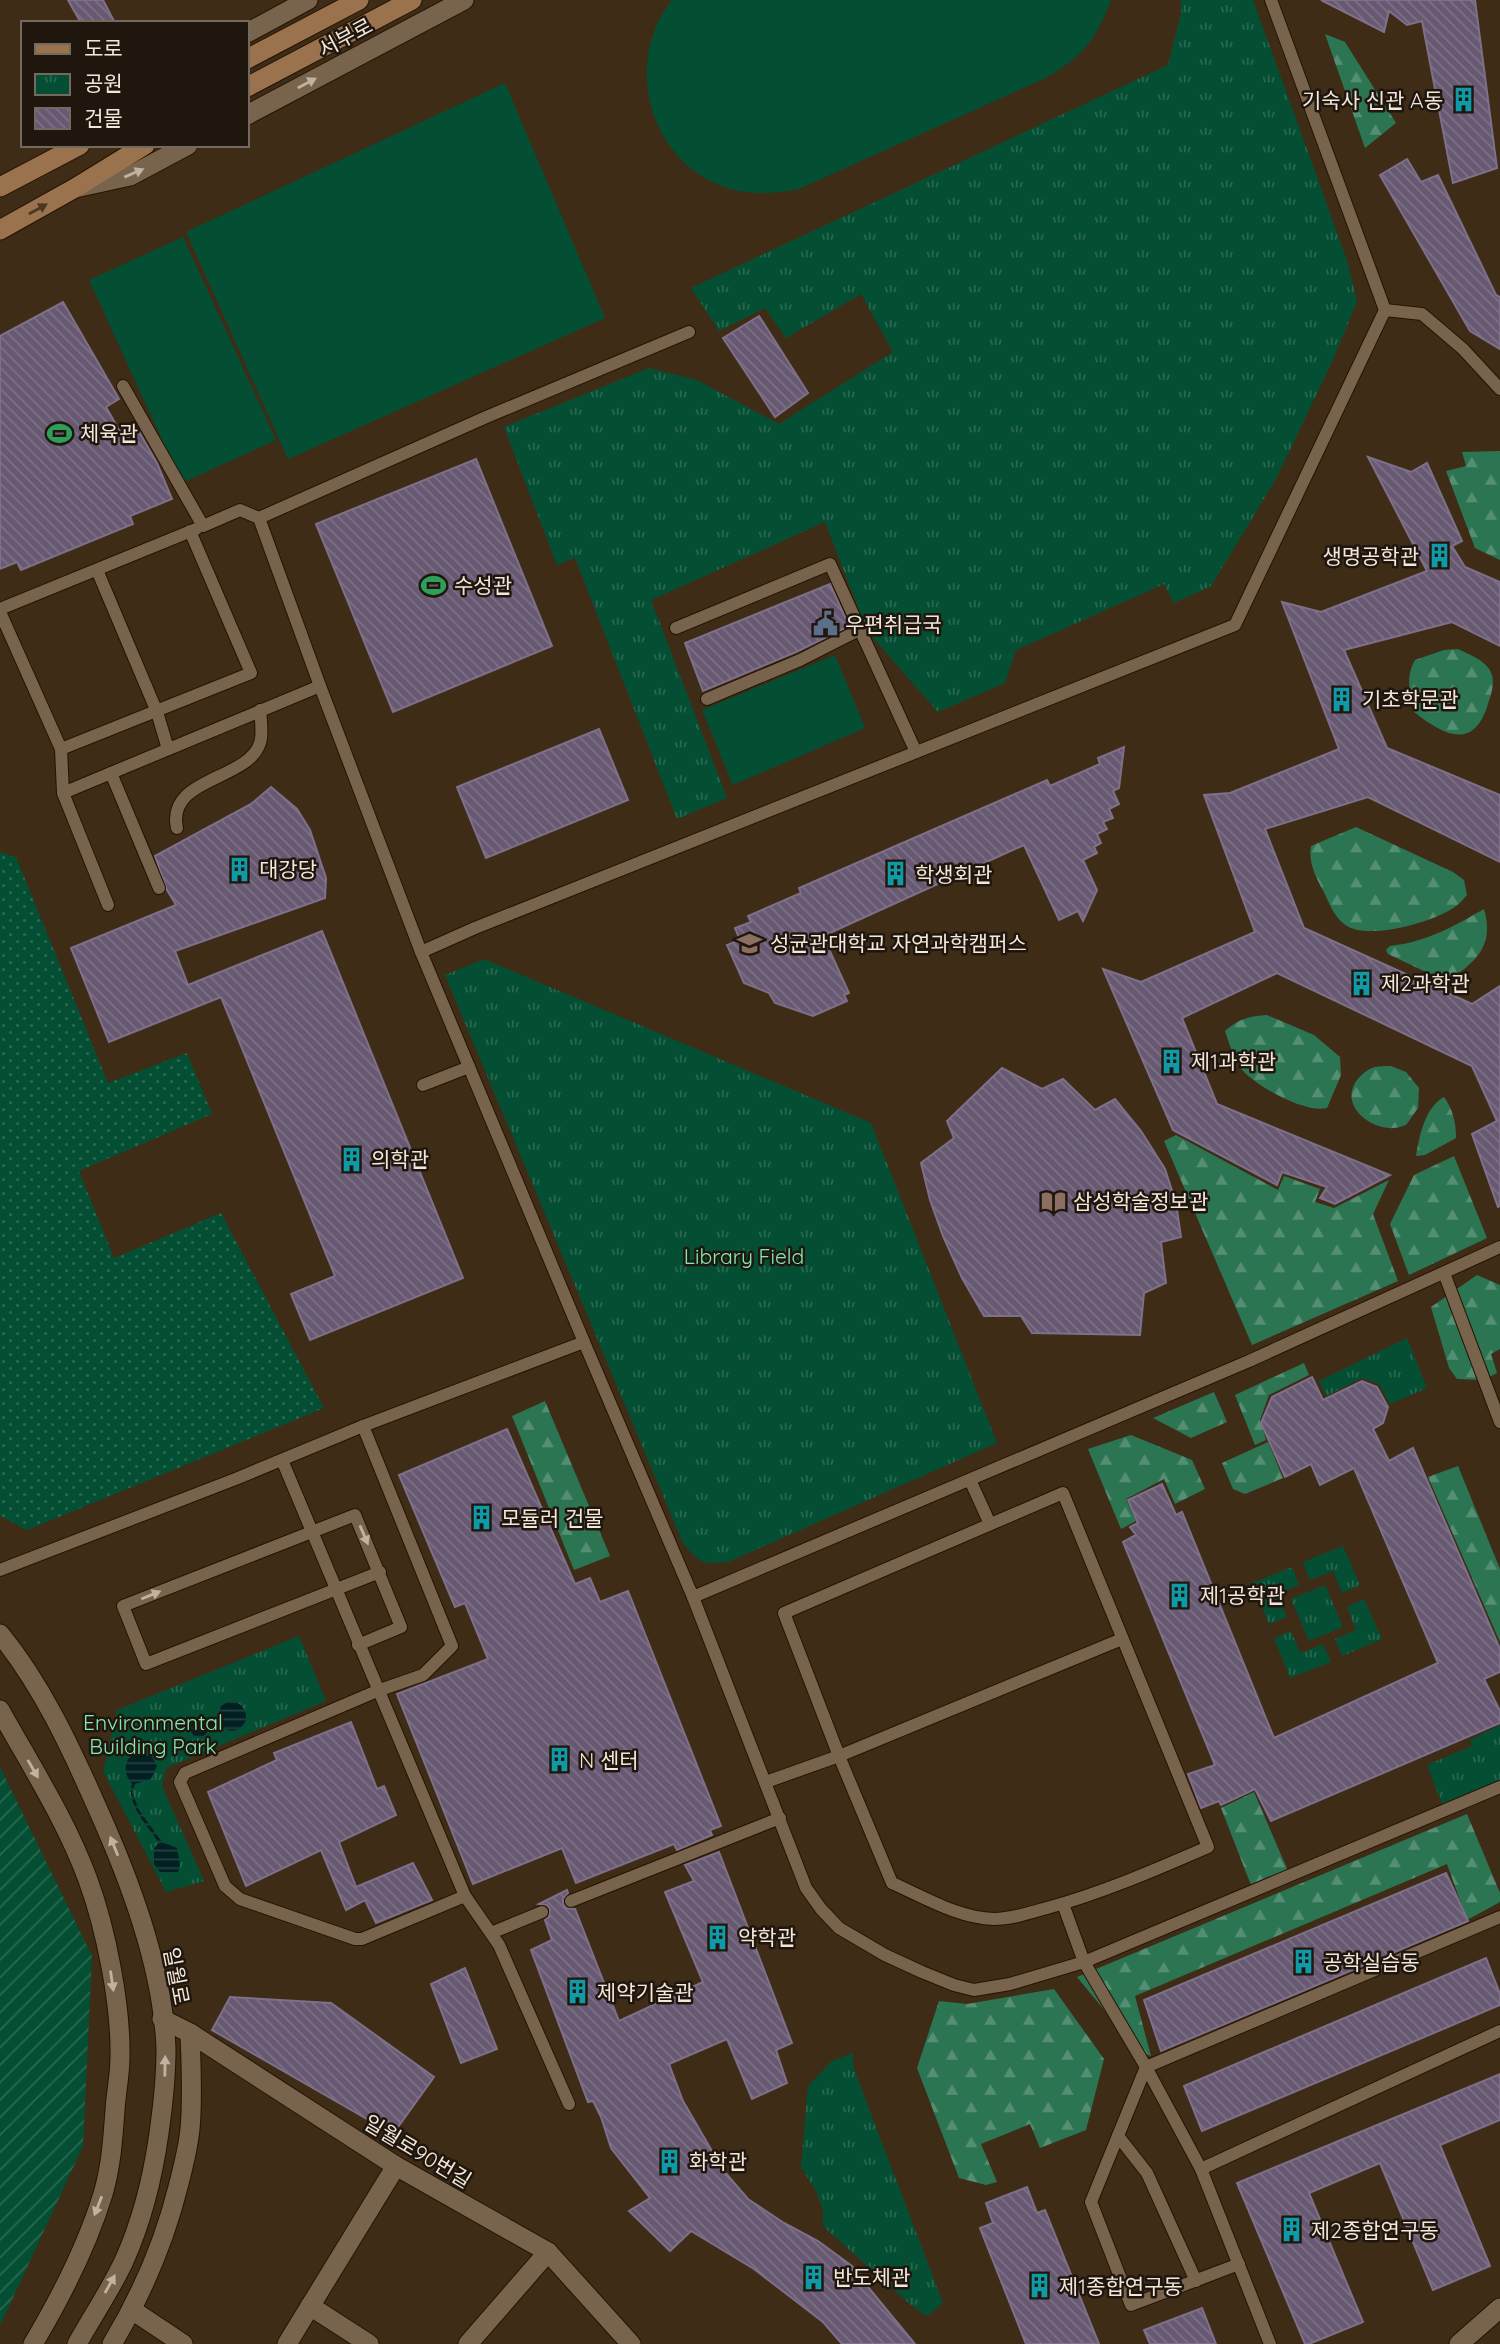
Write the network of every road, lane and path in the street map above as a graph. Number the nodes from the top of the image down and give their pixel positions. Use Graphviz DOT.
graph roads {
  1 [pos="308,0"];
  2 [pos="359,0"];
  3 [pos="412,0"];
  4 [pos="464,0"];
  5 [pos="1271,0"];
  6 [pos="248,32"];
  7 [pos="248,59"];
  8 [pos="248,86"];
  9 [pos="248,114"];
  10 [pos="142,147"];
  11 [pos="184,147"];
  12 [pos="62,151"];
  13 [pos="0,187"];
  14 [pos="75,188"];
  15 [pos="0,230"];
  16 [pos="1385,310"];
  17 [pos="689,332"];
  18 [pos="123,387"];
  19 [pos="1500,389"];
  20 [pos="259,518"];
  21 [pos="203,526"];
  22 [pos="190,531"];
  23 [pos="97,570"];
  24 [pos="0,611"];
  25 [pos="676,628"];
  26 [pos="861,629"];
  27 [pos="320,686"];
  28 [pos="707,699"];
  29 [pos="260,710"];
  30 [pos="157,712"];
  31 [pos="168,749"];
  32 [pos="61,750"];
  33 [pos="916,752"];
  34 [pos="111,773"];
  35 [pos="63,793"];
  36 [pos="177,828"];
  37 [pos="159,888"];
  38 [pos="108,905"];
  39 [pos="421,952"];
  40 [pos="469,1067"];
  41 [pos="423,1085"];
  42 [pos="1500,1247"];
  43 [pos="1444,1273"];
  44 [pos="584,1342"];
  45 [pos="1500,1422"];
  46 [pos="363,1426"];
  47 [pos="282,1460"];
  48 [pos="970,1480"];
  49 [pos="990,1524"];
  50 [pos="312,1532"];
  51 [pos="0,1570"];
  52 [pos="380,1572"];
  53 [pos="335,1590"];
  54 [pos="693,1597"];
  55 [pos="0,1634"];
  56 [pos="1122,1639"];
  57 [pos="358,1645"];
  58 [pos="377,1691"];
  59 [pos="0,1710"];
  60 [pos="839,1756"];
  61 [pos="766,1782"];
  62 [pos="1500,1787"];
  63 [pos="780,1818"];
  64 [pos="465,1896"];
  65 [pos="571,1900"];
  66 [pos="1063,1904"];
  67 [pos="542,1912"];
  68 [pos="1500,1917"];
  69 [pos="491,1933"];
  70 [pos="1084,1962"];
  71 [pos="162,2019"];
  72 [pos="1500,2031"];
  73 [pos="190,2033"];
  74 [pos="1146,2067"];
  75 [pos="569,2104"];
  76 [pos="1118,2136"];
  77 [pos="396,2166"];
  78 [pos="1201,2169"];
  79 [pos="548,2252"];
  80 [pos="1239,2264"];
  81 [pos="1196,2280"];
  82 [pos="310,2306"];
  83 [pos="1500,2308"];
  84 [pos="132,2310"];
  85 [pos="292,2340"];
  86 [pos="33,2344"];
  87 [pos="77,2344"];
  88 [pos="112,2344"];
  89 [pos="183,2344"];
  90 [pos="369,2344"];
  91 [pos="468,2344"];
  92 [pos="631,2344"];
  93 [pos="1270,2344"];
  94 [pos="1460,2344"];
  1 -- 6 [label="street"];
  2 -- 7 [label="main road, 서부로"];
  3 -- 8 [label="main road, 서부로"];
  9 -- 4 [label="street, 서부로, one-way"];
  5 -- 16 [label="lane"];
  10 -- 14 [label="main road"];
  14 -- 11 [label="street, one-way"];
  12 -- 13 [label="main road"];
  15 -- 14 [label="main road, one-way"];
  16 -- 19 [label="lane"];
  16 -- 33 [label="lane"];
  17 -- 20 [label="lane"];
  18 -- 21 [label="lane"];
  20 -- 21 [label="lane"];
  20 -- 27 [label="lane"];
  21 -- 22 [label="lane"];
  22 -- 23 [label="lane"];
  22 -- 30 [label="lane"];
  23 -- 24 [label="lane"];
  23 -- 30 [label="lane"];
  24 -- 32 [label="lane"];
  25 -- 26 [label="lane"];
  26 -- 28 [label="lane"];
  26 -- 33 [label="lane"];
  27 -- 29 [label="lane"];
  27 -- 39 [label="lane"];
  29 -- 31 [label="lane"];
  29 -- 36 [label="lane"];
  30 -- 31 [label="lane"];
  30 -- 32 [label="lane"];
  31 -- 34 [label="lane"];
  32 -- 35 [label="lane"];
  33 -- 39 [label="lane"];
  34 -- 35 [label="lane"];
  34 -- 37 [label="lane"];
  35 -- 38 [label="lane"];
  39 -- 40 [label="lane"];
  40 -- 41 [label="lane"];
  40 -- 44 [label="lane"];
  42 -- 43 [label="lane"];
  43 -- 45 [label="lane"];
  43 -- 48 [label="lane"];
  44 -- 46 [label="lane"];
  44 -- 54 [label="lane"];
  46 -- 47 [label="lane"];
  46 -- 58 [label="lane"];
  47 -- 50 [label="lane"];
  47 -- 51 [label="lane"];
  48 -- 49 [label="lane"];
  48 -- 54 [label="lane"];
  49 -- 56 [label="lane"];
  49 -- 60 [label="lane"];
  50 -- 52 [label="lane, one-way"];
  50 -- 53 [label="lane"];
  53 -- 50 [label="lane, one-way"];
  52 -- 53 [label="lane"];
  52 -- 57 [label="lane"];
  53 -- 57 [label="lane"];
  54 -- 61 [label="lane"];
  71 -- 55 [label="street, 일월로, one-way"];
  56 -- 60 [label="lane"];
  56 -- 66 [label="lane"];
  57 -- 58 [label="lane"];
  58 -- 64 [label="lane"];
  58 -- 64 [label="lane"];
  59 -- 86 [label="street, one-way"];
  60 -- 61 [label="lane"];
  60 -- 66 [label="lane"];
  61 -- 63 [label="lane"];
  62 -- 70 [label="lane"];
  63 -- 65 [label="lane"];
  63 -- 70 [label="lane"];
  64 -- 69 [label="lane"];
  66 -- 70 [label="lane"];
  67 -- 69 [label="lane"];
  68 -- 74 [label="lane"];
  69 -- 75 [label="lane"];
  70 -- 74 [label="lane"];
  71 -- 73 [label="street, 일월로90번길"];
  87 -- 71 [label="street, 일월로, one-way"];
  72 -- 78 [label="lane"];
  73 -- 77 [label="street, 일월로90번길"];
  73 -- 84 [label="street, 일월로"];
  74 -- 76 [label="lane"];
  74 -- 78 [label="lane"];
  76 -- 81 [label="lane"];
  76 -- 81 [label="lane"];
  77 -- 79 [label="street, 일월로90번길"];
  77 -- 82 [label="street"];
  78 -- 80 [label="lane"];
  79 -- 91 [label="street"];
  79 -- 92 [label="street, 일월로90번길"];
  80 -- 81 [label="lane"];
  80 -- 93 [label="lane"];
  82 -- 85 [label="street"];
  82 -- 90 [label="street"];
  83 -- 94 [label="street"];
  84 -- 88 [label="street, 일월로"];
  84 -- 89 [label="street"];
}
